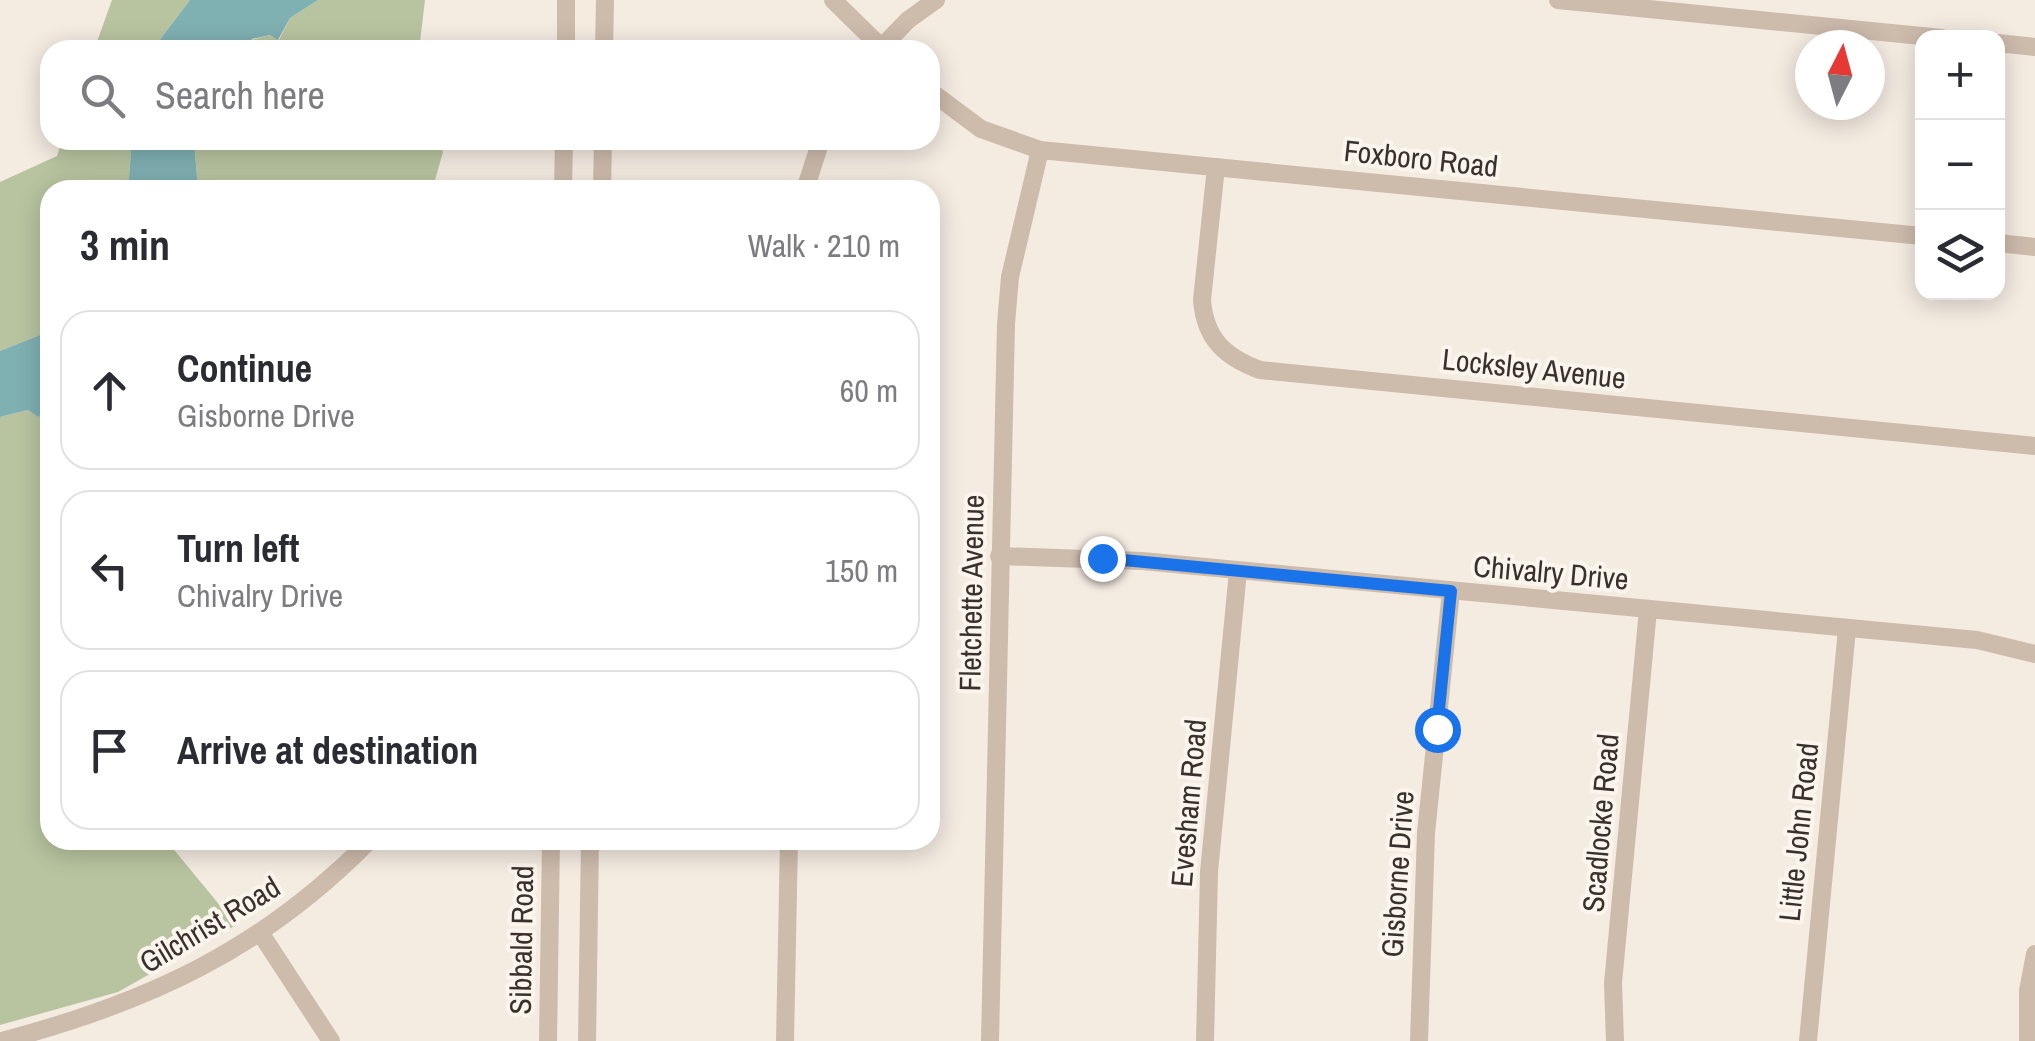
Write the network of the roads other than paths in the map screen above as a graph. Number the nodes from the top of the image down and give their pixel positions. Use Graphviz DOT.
graph roads {
  1 [pos="566,0"];
  2 [pos="605,0"];
  3 [pos="833,0"];
  4 [pos="936,0"];
  5 [pos="1558,0"];
  6 [pos="1915,35"];
  7 [pos="566,40"];
  8 [pos="604,40"];
  9 [pos="872,40"];
  10 [pos="889,40"];
  11 [pos="2005,44"];
  12 [pos="2035,46"];
  13 [pos="940,98"];
  14 [pos="564,150"];
  15 [pos="602,150"];
  16 [pos="818,150"];
  17 [pos="1040,150"];
  18 [pos="1216,167"];
  19 [pos="563,180"];
  20 [pos="602,180"];
  21 [pos="809,180"];
  22 [pos="1915,235"];
  23 [pos="2005,244"];
  24 [pos="2035,247"];
  25 [pos="2035,446"];
  26 [pos="999,556"];
  27 [pos="1238,571"];
  28 [pos="1451,591"];
  29 [pos="1648,610"];
  30 [pos="1847,629"];
  31 [pos="2035,654"];
  32 [pos="360,850"];
  33 [pos="551,850"];
  34 [pos="590,850"];
  35 [pos="789,850"];
  36 [pos="261,934"];
  37 [pos="2035,954"];
  38 [pos="2,1041"];
  39 [pos="331,1041"];
  40 [pos="548,1041"];
  41 [pos="587,1041"];
  42 [pos="786,1041"];
  43 [pos="990,1041"];
  44 [pos="1205,1041"];
  45 [pos="1419,1041"];
  46 [pos="1615,1041"];
  47 [pos="1808,1041"];
  48 [pos="2028,1041"];
  1 -- 7 [label="street"];
  2 -- 8 [label="street"];
  3 -- 9 [label="street"];
  4 -- 10 [label="street"];
  5 -- 6 [label="street"];
  11 -- 12 [label="street"];
  13 -- 17 [label="street, Foxboro Road"];
  14 -- 19 [label="street"];
  15 -- 20 [label="street"];
  16 -- 21 [label="street"];
  17 -- 18 [label="street, Foxboro Road"];
  17 -- 26 [label="street, Fletchette Avenue"];
  18 -- 22 [label="street, Foxboro Road"];
  18 -- 25 [label="street, Locksley Avenue"];
  23 -- 24 [label="street"];
  26 -- 27 [label="street, Chivalry Drive"];
  26 -- 43 [label="street, Fletchette Avenue"];
  27 -- 28 [label="street, Chivalry Drive"];
  27 -- 44 [label="street, Evesham Road"];
  28 -- 29 [label="street, Chivalry Drive"];
  28 -- 45 [label="street, Gisborne Drive"];
  29 -- 30 [label="street, Chivalry Drive"];
  29 -- 46 [label="street, Scadlocke Road"];
  30 -- 31 [label="street, Chivalry Drive"];
  30 -- 47 [label="street, Little John Road"];
  32 -- 36 [label="street, Gilchrist Road"];
  33 -- 40 [label="street, Sibbald Road"];
  34 -- 41 [label="street"];
  35 -- 42 [label="street"];
  36 -- 38 [label="street, Gilchrist Road"];
  36 -- 39 [label="street"];
  37 -- 48 [label="street"];
}
